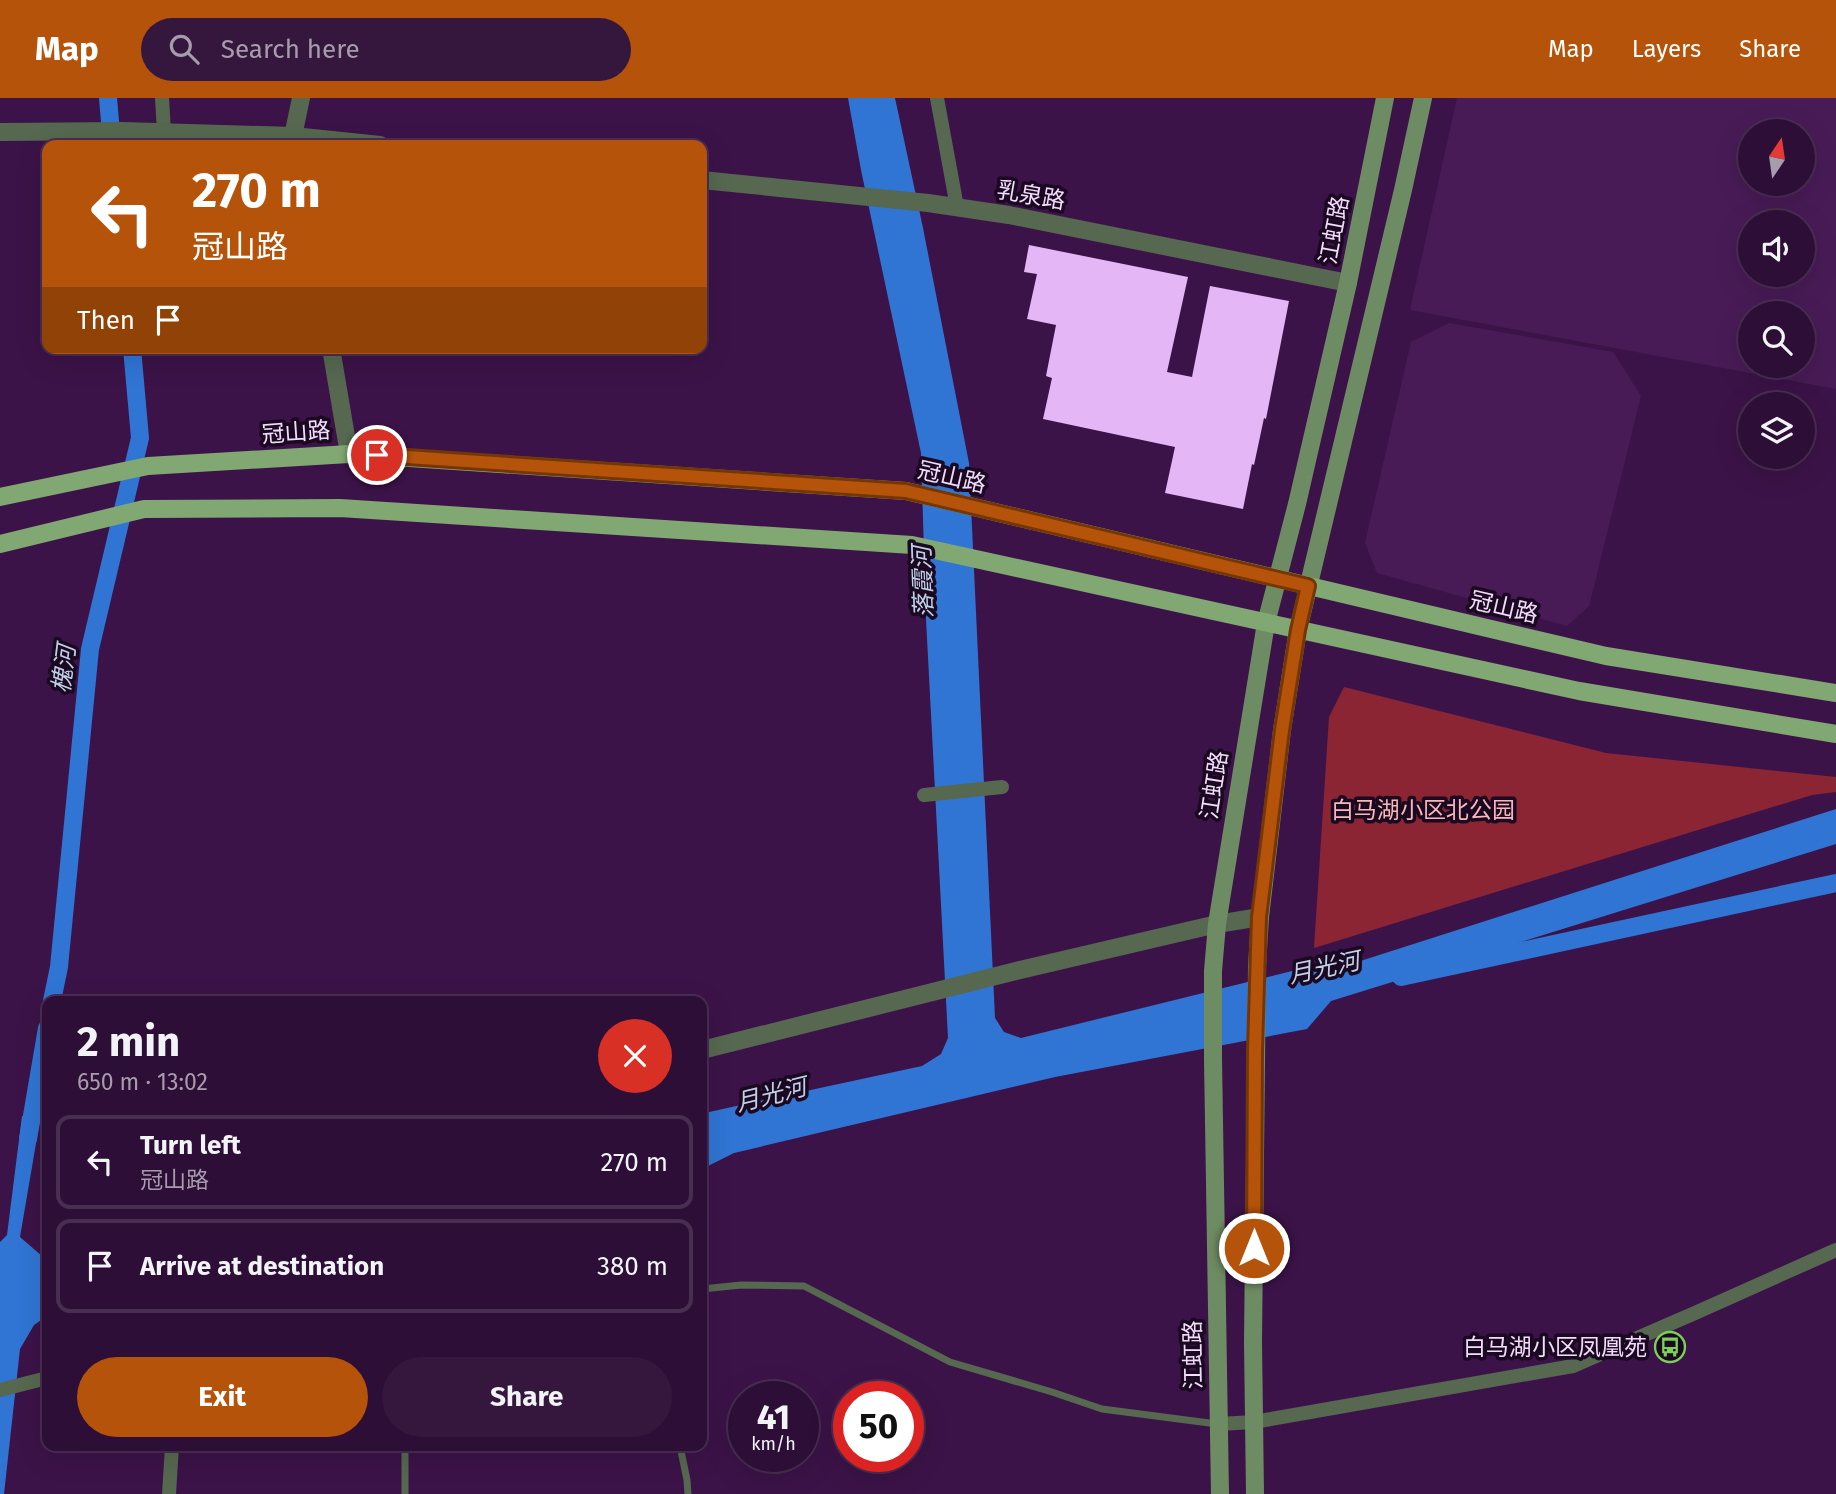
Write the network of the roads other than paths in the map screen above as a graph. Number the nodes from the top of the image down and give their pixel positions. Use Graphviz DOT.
graph roads {
  1 [pos="162,98"];
  2 [pos="301,98"];
  3 [pos="937,98"];
  4 [pos="1385,98"];
  5 [pos="1423,98"];
  6 [pos="0,132"];
  7 [pos="164,132"];
  8 [pos="280,140"];
  9 [pos="294,140"];
  10 [pos="707,181"];
  11 [pos="957,207"];
  12 [pos="1348,283"];
  13 [pos="332,354"];
  14 [pos="349,454"];
  15 [pos="0,497"];
  16 [pos="0,544"];
  17 [pos="1278,579"];
  18 [pos="1308,586"];
  19 [pos="1266,622"];
  20 [pos="1298,630"];
  21 [pos="1836,693"];
  22 [pos="1836,734"];
  23 [pos="1002,787"];
  24 [pos="924,795"];
  25 [pos="1259,917"];
  26 [pos="1217,924"];
  27 [pos="707,1049"];
  28 [pos="1836,1250"];
  29 [pos="707,1288"];
  30 [pos="42,1379"];
  31 [pos="0,1390"];
  32 [pos="1254,1422"];
  33 [pos="1219,1424"];
  34 [pos="172,1451"];
  35 [pos="405,1451"];
  36 [pos="681,1451"];
  37 [pos="169,1494"];
  38 [pos="405,1494"];
  39 [pos="688,1494"];
  40 [pos="1220,1494"];
  41 [pos="1255,1494"];
  1 -- 7 [label="street"];
  2 -- 9 [label="street"];
  3 -- 11 [label="street"];
  4 -- 12 [label="main road, 江虹路"];
  5 -- 18 [label="main road"];
  6 -- 7 [label="street"];
  7 -- 8 [label="street"];
  10 -- 11 [label="street, 乳泉路"];
  11 -- 12 [label="street, 乳泉路"];
  12 -- 17 [label="main road, 江虹路"];
  13 -- 14 [label="street"];
  14 -- 15 [label="main road, 冠山路"];
  14 -- 17 [label="main road, 冠山路"];
  16 -- 19 [label="main road"];
  17 -- 18 [label="main road, 冠山路"];
  17 -- 19 [label="main road, 江虹路"];
  18 -- 20 [label="main road"];
  18 -- 21 [label="main road, 冠山路"];
  19 -- 20 [label="main road"];
  19 -- 26 [label="main road, 江虹路"];
  20 -- 22 [label="main road"];
  20 -- 25 [label="main road"];
  23 -- 24 [label="street"];
  25 -- 26 [label="street"];
  25 -- 32 [label="main road"];
  26 -- 27 [label="street"];
  26 -- 33 [label="main road, 江虹路"];
  28 -- 32 [label="street"];
  29 -- 33 [label="lane"];
  30 -- 31 [label="street"];
  32 -- 33 [label="street"];
  32 -- 41 [label="main road"];
  33 -- 40 [label="main road, 江虹路"];
  34 -- 37 [label="street"];
  35 -- 38 [label="lane"];
  36 -- 39 [label="lane"];
}
